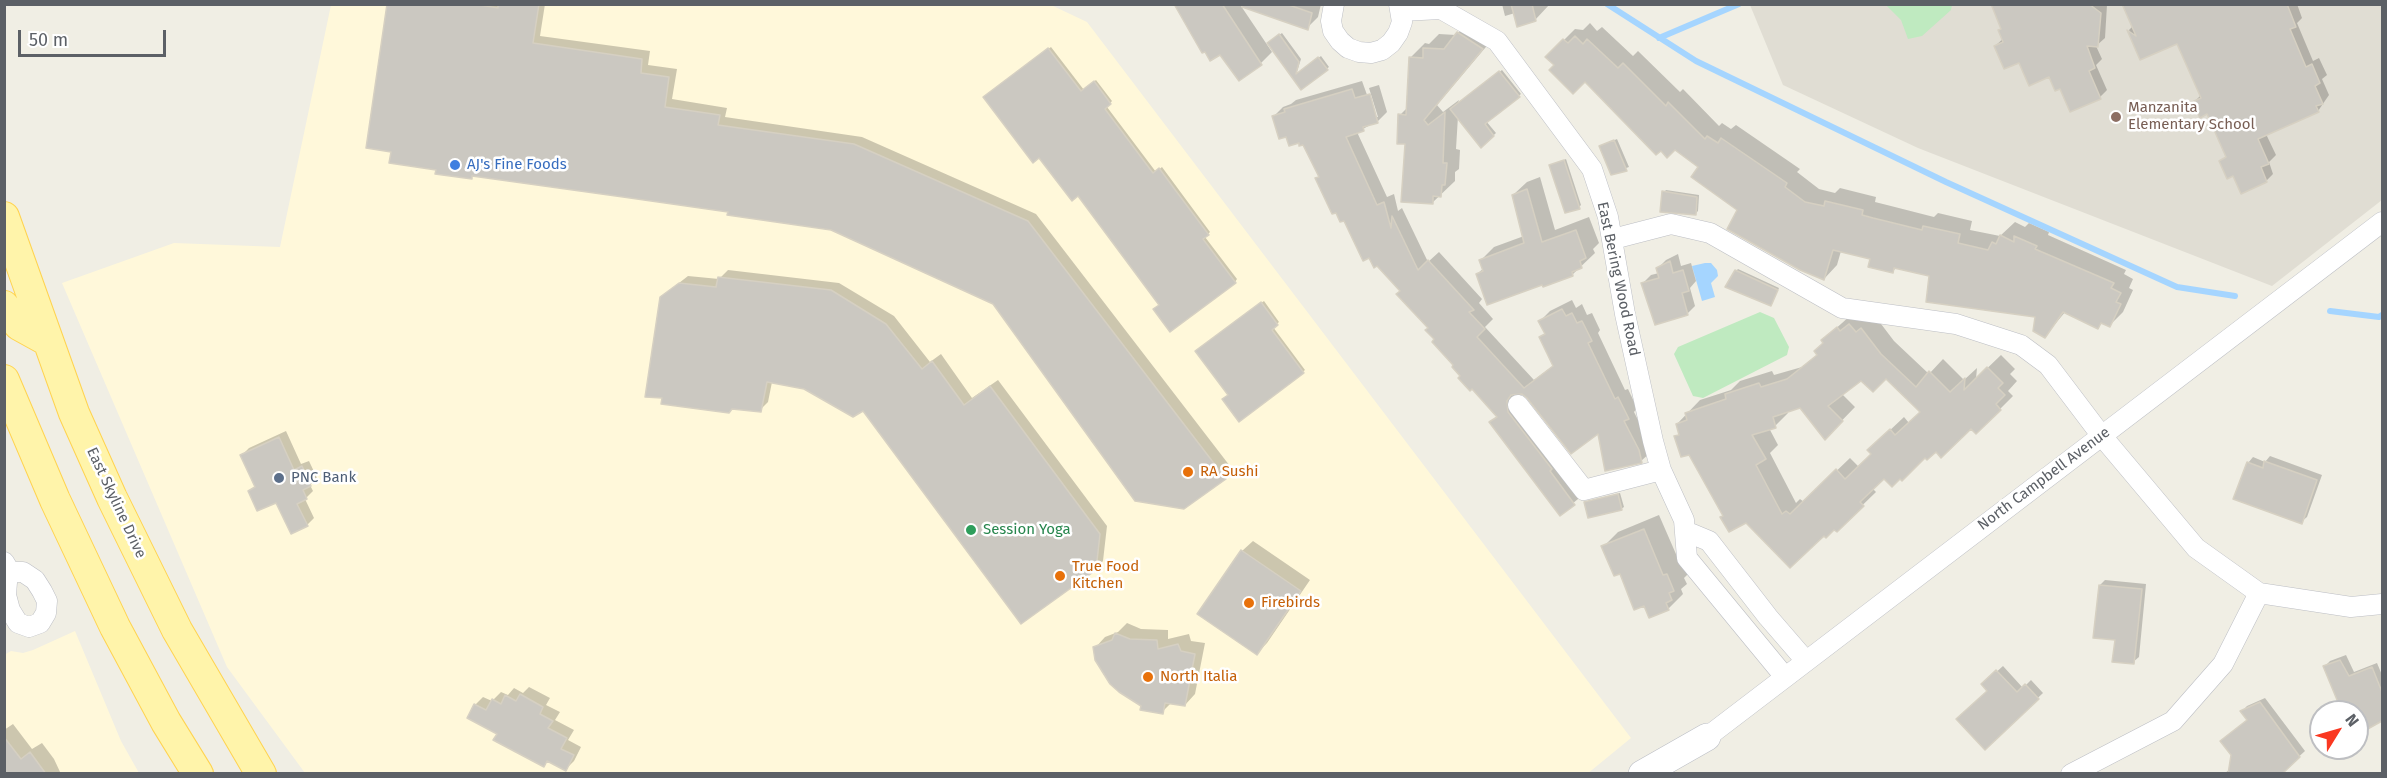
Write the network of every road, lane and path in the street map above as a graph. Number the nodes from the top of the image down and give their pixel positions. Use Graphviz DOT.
graph roads {
  1 [pos="1327,7"];
  2 [pos="1400,8"];
  3 [pos="4,217"];
  4 [pos="2382,222"];
  5 [pos="1613,239"];
  6 [pos="4,306"];
  7 [pos="48,341"];
  8 [pos="4,380"];
  9 [pos="1518,405"];
  10 [pos="2101,435"];
  11 [pos="1661,470"];
  12 [pos="1685,531"];
  13 [pos="2259,593"];
  14 [pos="2382,604"];
  15 [pos="1806,661"];
  16 [pos="1785,677"];
  17 [pos="1707,737"];
  18 [pos="198,774"];
  19 [pos="261,774"];
  20 [pos="1642,774"];
  21 [pos="1682,774"];
  22 [pos="2071,774"];
  1 -- 2 [label="street"];
  2 -- 5 [label="street, East Bering Wood Road"];
  3 -- 7 [label="main road, East Skyline Drive"];
  4 -- 10 [label="street, North Campbell Avenue"];
  5 -- 10 [label="street"];
  5 -- 11 [label="street, East Bering Wood Road"];
  6 -- 7 [label="main road"];
  7 -- 19 [label="main road, East Skyline Drive"];
  8 -- 18 [label="main road"];
  9 -- 11 [label="street"];
  10 -- 13 [label="street"];
  10 -- 15 [label="street, North Campbell Avenue"];
  11 -- 12 [label="street, East Bering Wood Road"];
  12 -- 15 [label="street"];
  12 -- 16 [label="street"];
  13 -- 14 [label="street"];
  13 -- 22 [label="street"];
  15 -- 16 [label="street, North Campbell Avenue"];
  16 -- 17 [label="street, North Campbell Avenue"];
  17 -- 20 [label="street, North Campbell Avenue"];
  17 -- 21 [label="street, North Campbell Avenue"];
}
